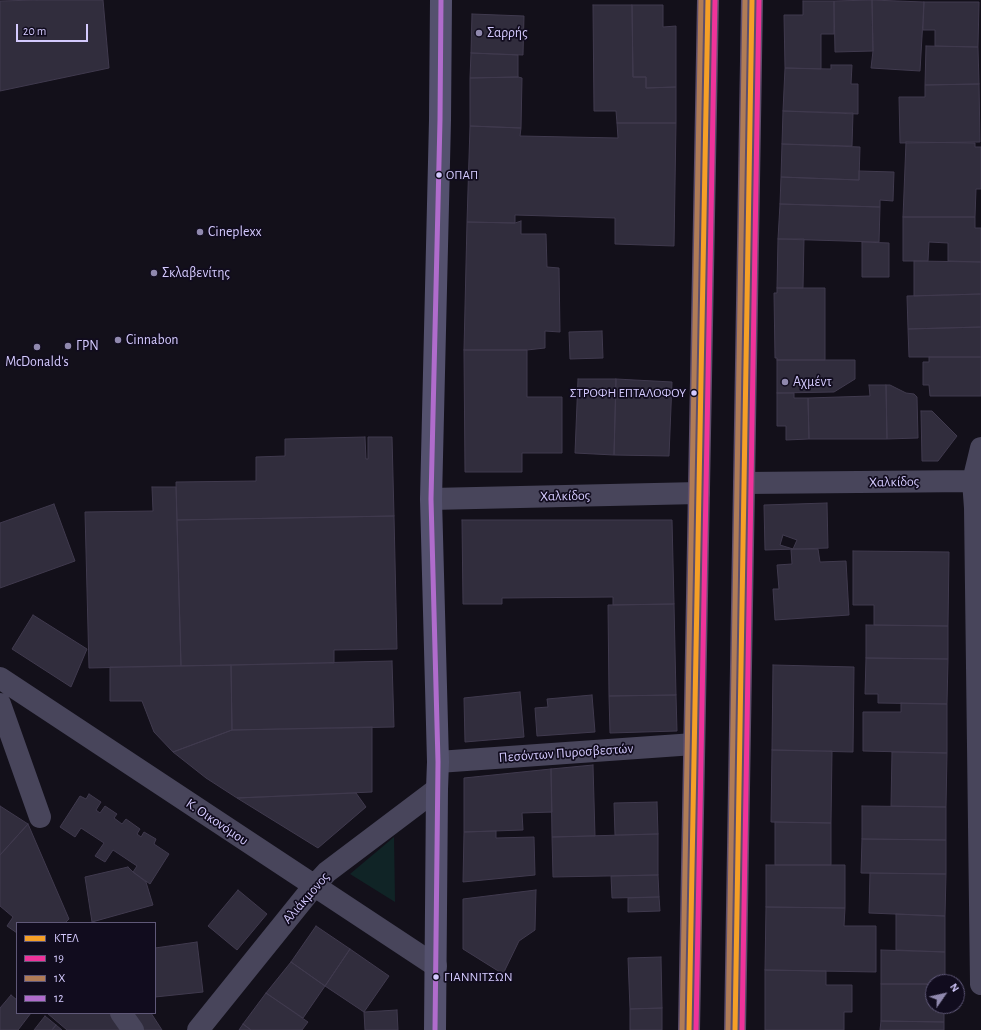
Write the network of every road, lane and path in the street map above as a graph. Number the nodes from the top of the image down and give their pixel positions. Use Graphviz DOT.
graph roads {
  1 [pos="441,0"];
  2 [pos="708,0"];
  3 [pos="752,0"];
  4 [pos="981,448"];
  5 [pos="973,481"];
  6 [pos="744,483"];
  7 [pos="699,493"];
  8 [pos="431,499"];
  9 [pos="0,678"];
  10 [pos="0,704"];
  11 [pos="694,744"];
  12 [pos="438,762"];
  13 [pos="437,789"];
  14 [pos="40,817"];
  15 [pos="314,886"];
  16 [pos="436,966"];
  17 [pos="981,984"];
  18 [pos="122,1014"];
  19 [pos="133,1030"];
  20 [pos="198,1030"];
  21 [pos="435,1030"];
  22 [pos="689,1030"];
  23 [pos="735,1030"];
  1 -- 8 [label="main road"];
  2 -- 7 [label="main road"];
  3 -- 6 [label="main road"];
  4 -- 5 [label="street"];
  5 -- 6 [label="street, Χαλκίδος"];
  5 -- 17 [label="street"];
  6 -- 23 [label="main road"];
  7 -- 8 [label="street, Χαλκίδος"];
  7 -- 11 [label="main road"];
  8 -- 12 [label="main road"];
  9 -- 15 [label="street, Κ. Οικονόμου"];
  10 -- 14 [label="street"];
  11 -- 12 [label="street, Πεσόντων Πυροσβεστών"];
  11 -- 22 [label="main road"];
  12 -- 13 [label="main road"];
  13 -- 15 [label="street, Αλιάκμονος"];
  13 -- 16 [label="main road"];
  15 -- 16 [label="street, Κ. Οικονόμου"];
  15 -- 20 [label="street, Αλιάκμονος"];
  16 -- 21 [label="main road"];
  18 -- 19 [label="street"];
}
